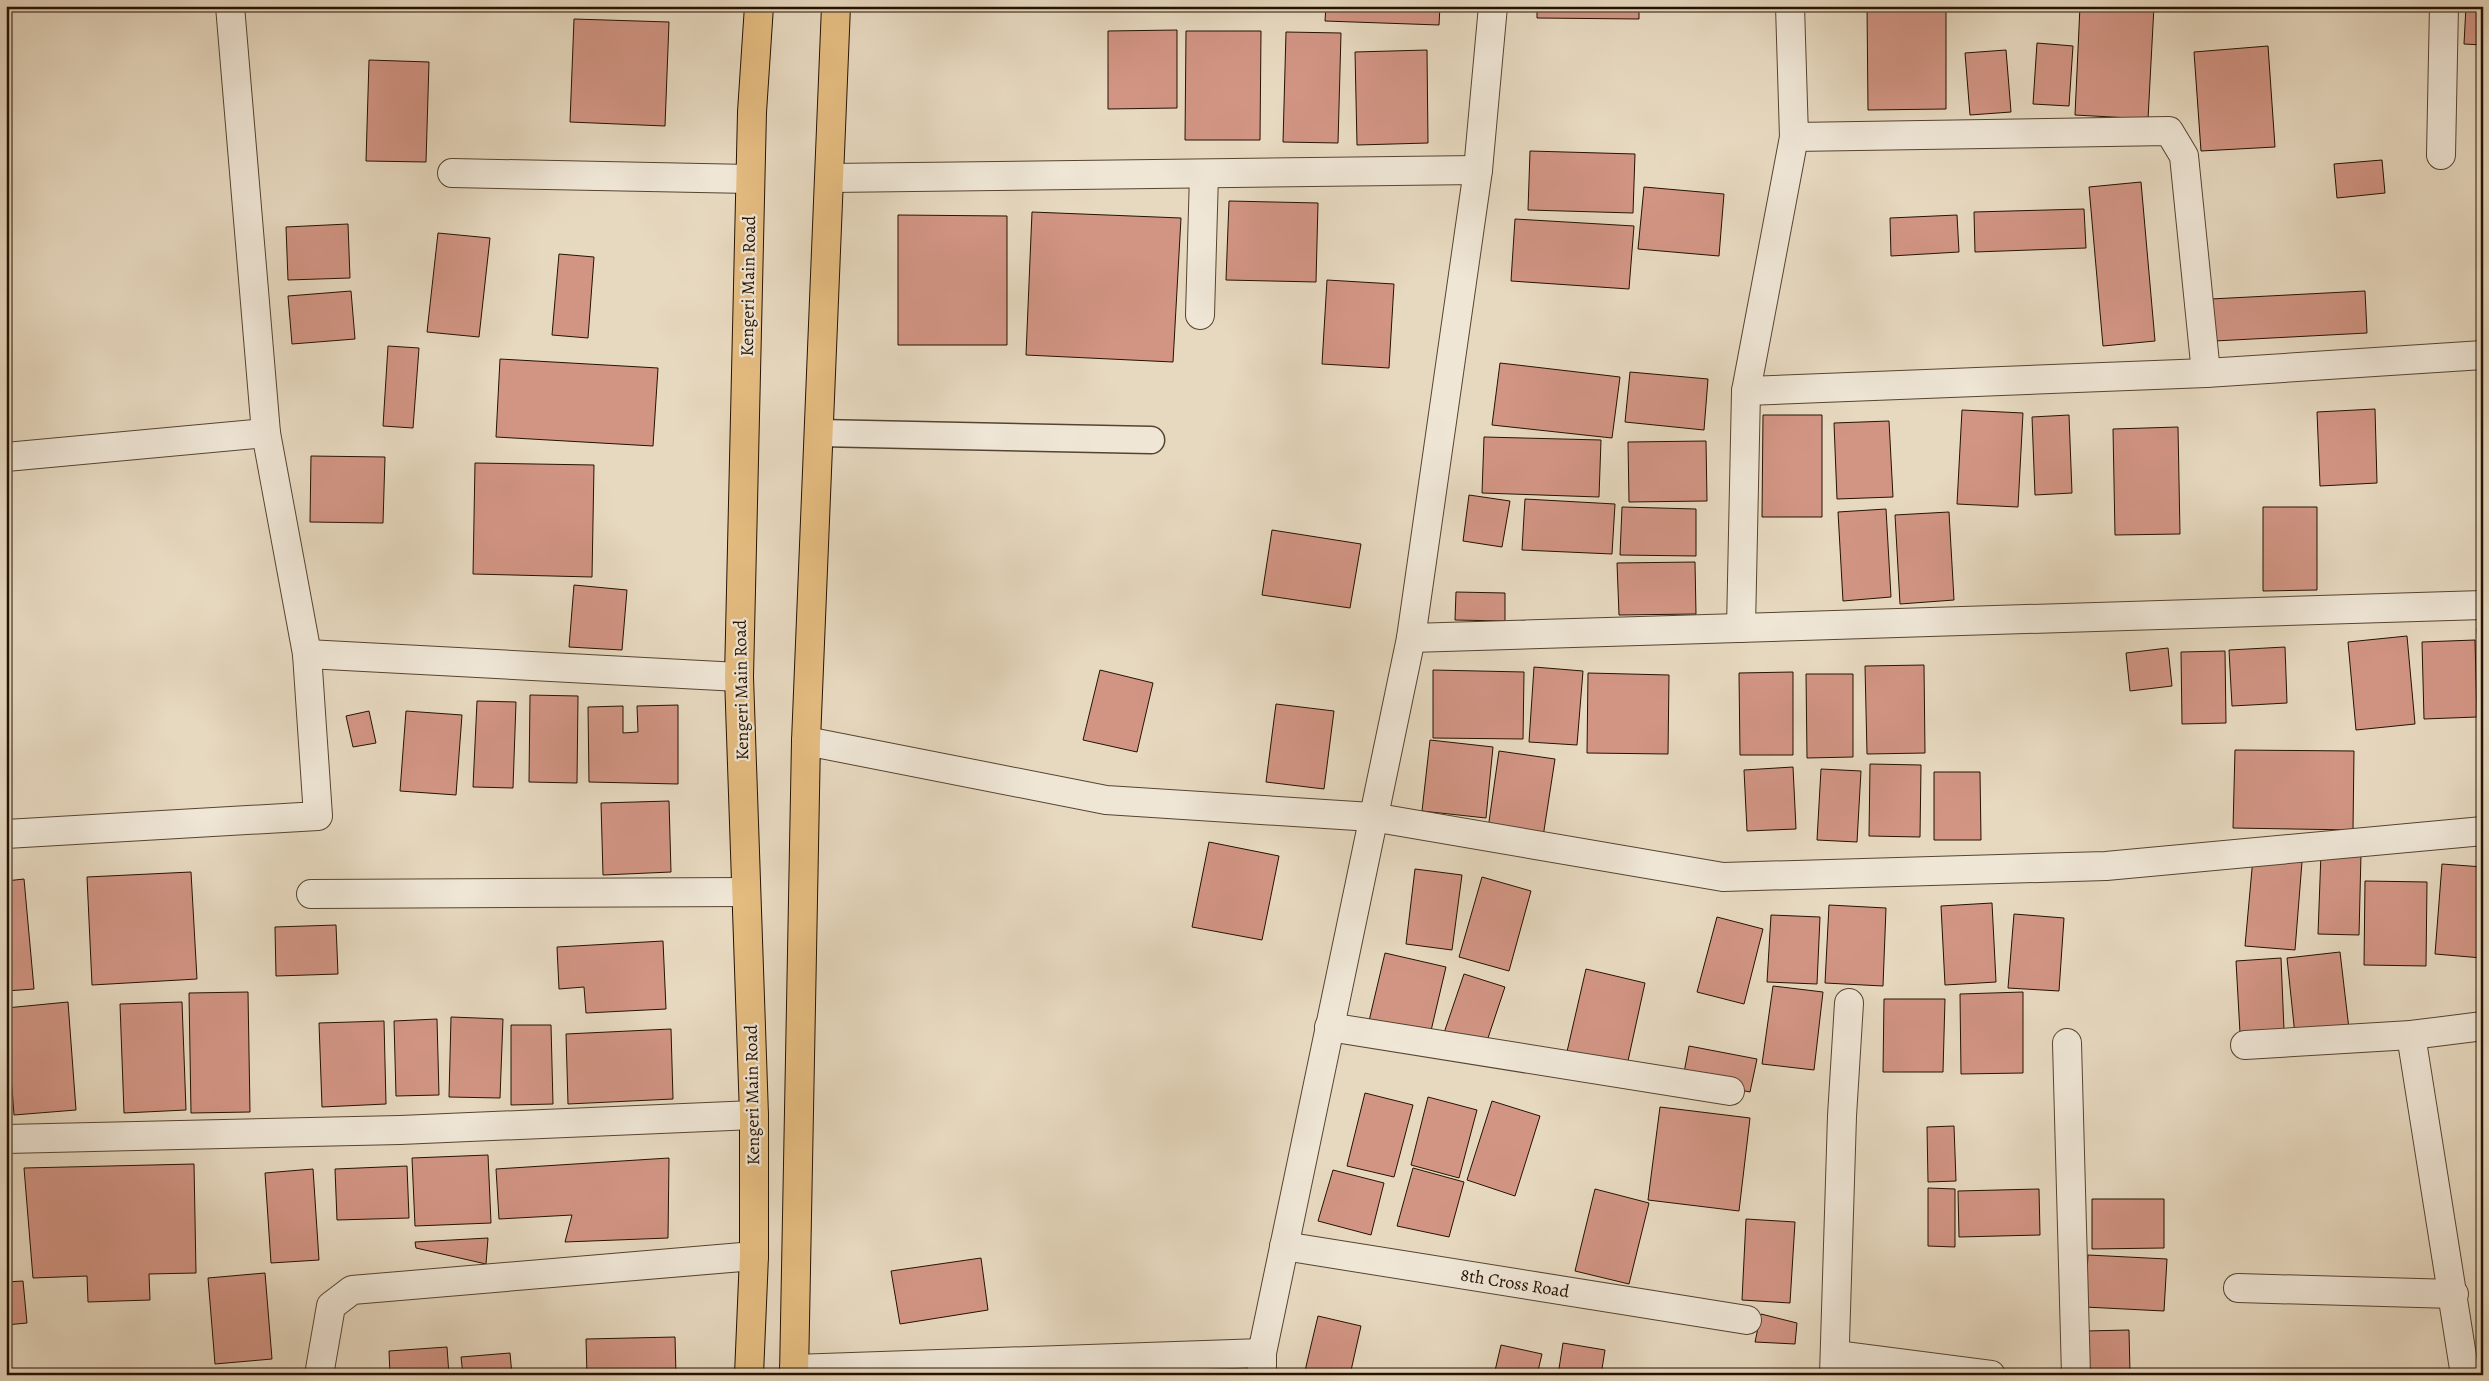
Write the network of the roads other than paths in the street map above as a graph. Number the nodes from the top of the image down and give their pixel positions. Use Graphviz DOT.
graph roads {
  1 [pos="230,6"];
  2 [pos="759,6"];
  3 [pos="836,6"];
  4 [pos="1493,6"];
  5 [pos="1790,6"];
  6 [pos="2444,6"];
  7 [pos="1794,137"];
  8 [pos="2441,155"];
  9 [pos="1478,170"];
  10 [pos="452,173"];
  11 [pos="1204,174"];
  12 [pos="830,178"];
  13 [pos="750,179"];
  14 [pos="1200,315"];
  15 [pos="2483,355"];
  16 [pos="2206,373"];
  17 [pos="1746,391"];
  18 [pos="266,432"];
  19 [pos="819,433"];
  20 [pos="1151,440"];
  21 [pos="6,457"];
  22 [pos="2483,606"];
  23 [pos="1741,628"];
  24 [pos="1411,638"];
  25 [pos="306,654"];
  26 [pos="739,677"];
  27 [pos="806,741"];
  28 [pos="1372,817"];
  29 [pos="2483,831"];
  30 [pos="6,834"];
  31 [pos="746,892"];
  32 [pos="311,894"];
  33 [pos="1849,1004"];
  34 [pos="2483,1026"];
  35 [pos="1329,1027"];
  36 [pos="2411,1035"];
  37 [pos="2066,1043"];
  38 [pos="2245,1045"];
  39 [pos="1730,1091"];
  40 [pos="754,1115"];
  41 [pos="6,1139"];
  42 [pos="1284,1246"];
  43 [pos="754,1256"];
  44 [pos="2238,1288"];
  45 [pos="2454,1294"];
  46 [pos="1747,1320"];
  47 [pos="1262,1364"];
  48 [pos="1835,1365"];
  49 [pos="794,1372"];
  50 [pos="319,1375"];
  51 [pos="749,1375"];
  52 [pos="1991,1375"];
  53 [pos="2076,1375"];
  54 [pos="2466,1375"];
  1 -- 18 [label="street"];
  2 -- 13 [label="main road, Kengeri Main Road"];
  3 -- 12 [label="main road"];
  4 -- 9 [label="street"];
  5 -- 7 [label="street"];
  6 -- 8 [label="street"];
  7 -- 16 [label="street"];
  7 -- 17 [label="street"];
  9 -- 11 [label="street"];
  9 -- 24 [label="street"];
  10 -- 13 [label="street"];
  11 -- 12 [label="street"];
  11 -- 14 [label="street"];
  12 -- 19 [label="main road"];
  13 -- 26 [label="main road, Kengeri Main Road"];
  15 -- 16 [label="street"];
  16 -- 17 [label="street"];
  17 -- 23 [label="street"];
  18 -- 21 [label="street"];
  18 -- 25 [label="street"];
  19 -- 20 [label="lane"];
  19 -- 27 [label="main road"];
  22 -- 23 [label="street"];
  23 -- 24 [label="street"];
  24 -- 28 [label="street"];
  25 -- 26 [label="street"];
  25 -- 30 [label="street"];
  26 -- 31 [label="main road, Kengeri Main Road"];
  27 -- 28 [label="street"];
  27 -- 49 [label="main road"];
  28 -- 29 [label="street"];
  28 -- 35 [label="street"];
  31 -- 32 [label="street"];
  31 -- 40 [label="main road, Kengeri Main Road"];
  33 -- 48 [label="street"];
  34 -- 36 [label="street"];
  35 -- 39 [label="street"];
  35 -- 42 [label="street"];
  36 -- 38 [label="street"];
  36 -- 45 [label="street"];
  37 -- 53 [label="street"];
  40 -- 41 [label="street"];
  40 -- 43 [label="main road, Kengeri Main Road"];
  42 -- 46 [label="street, 8th Cross Road"];
  42 -- 47 [label="street"];
  43 -- 50 [label="street"];
  43 -- 51 [label="main road, Kengeri Main Road"];
  44 -- 45 [label="street"];
  45 -- 54 [label="street"];
  47 -- 49 [label="street"];
  48 -- 52 [label="street"];
}
